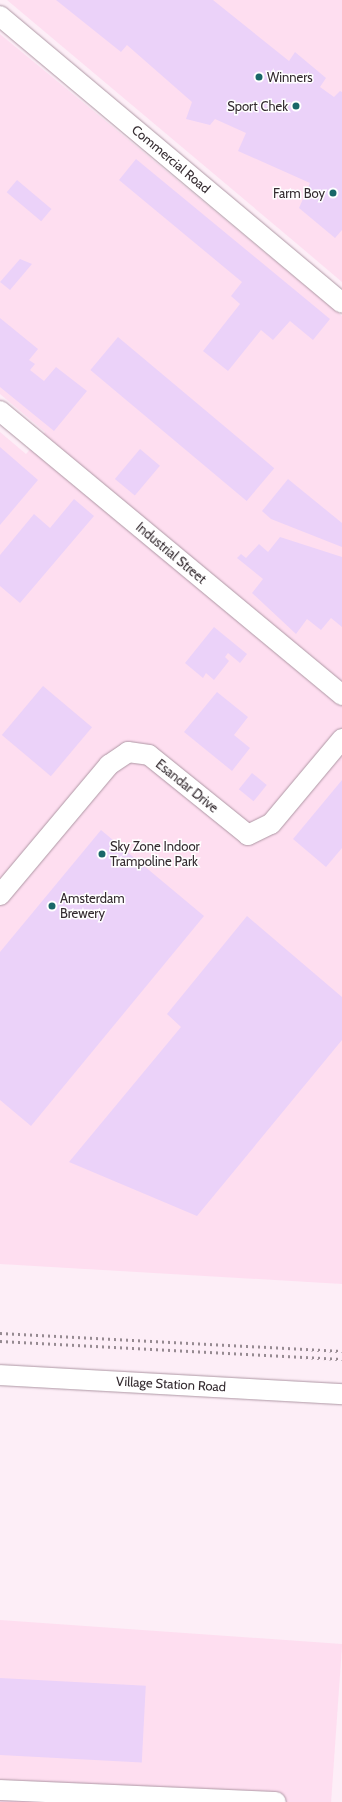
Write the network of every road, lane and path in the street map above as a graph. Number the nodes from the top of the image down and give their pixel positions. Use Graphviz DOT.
graph roads {
  1 [pos="0,16"];
  2 [pos="342,303"];
  3 [pos="0,411"];
  4 [pos="342,695"];
  5 [pos="342,739"];
  6 [pos="0,895"];
  7 [pos="0,1375"];
  8 [pos="342,1394"];
  9 [pos="0,1790"];
  10 [pos="276,1802"];
  1 -- 2 [label="street, Commercial Road"];
  3 -- 4 [label="street, Industrial Street"];
  5 -- 6 [label="street, Esandar Drive"];
  7 -- 8 [label="street, Village Station Road"];
  9 -- 10 [label="street"];
}
